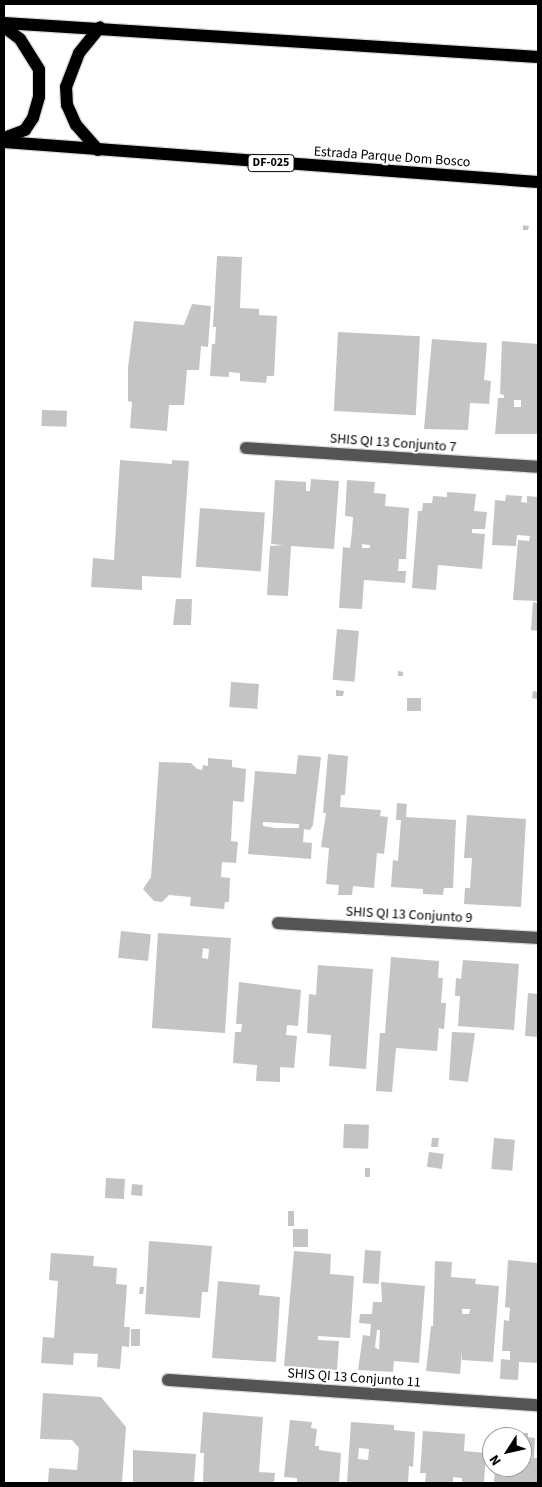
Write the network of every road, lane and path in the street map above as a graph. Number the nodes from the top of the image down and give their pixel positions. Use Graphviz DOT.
graph roads {
  1 [pos="4,25"];
  2 [pos="100,27"];
  3 [pos="538,57"];
  4 [pos="4,138"];
  5 [pos="4,142"];
  6 [pos="98,150"];
  7 [pos="538,182"];
  8 [pos="246,448"];
  9 [pos="538,467"];
  10 [pos="278,923"];
  11 [pos="538,938"];
  12 [pos="168,1380"];
  13 [pos="538,1405"];
  1 -- 2 [label="main road"];
  1 -- 4 [label="main road"];
  2 -- 3 [label="main road"];
  2 -- 6 [label="main road"];
  5 -- 6 [label="main road, Estrada Parque Dom Bosco / DF-025"];
  6 -- 7 [label="main road, Estrada Parque Dom Bosco / DF-025"];
  8 -- 9 [label="street, SHIS QI 13 Conjunto 7"];
  10 -- 11 [label="street, SHIS QI 13 Conjunto 9"];
  12 -- 13 [label="street, SHIS QI 13 Conjunto 11"];
}
